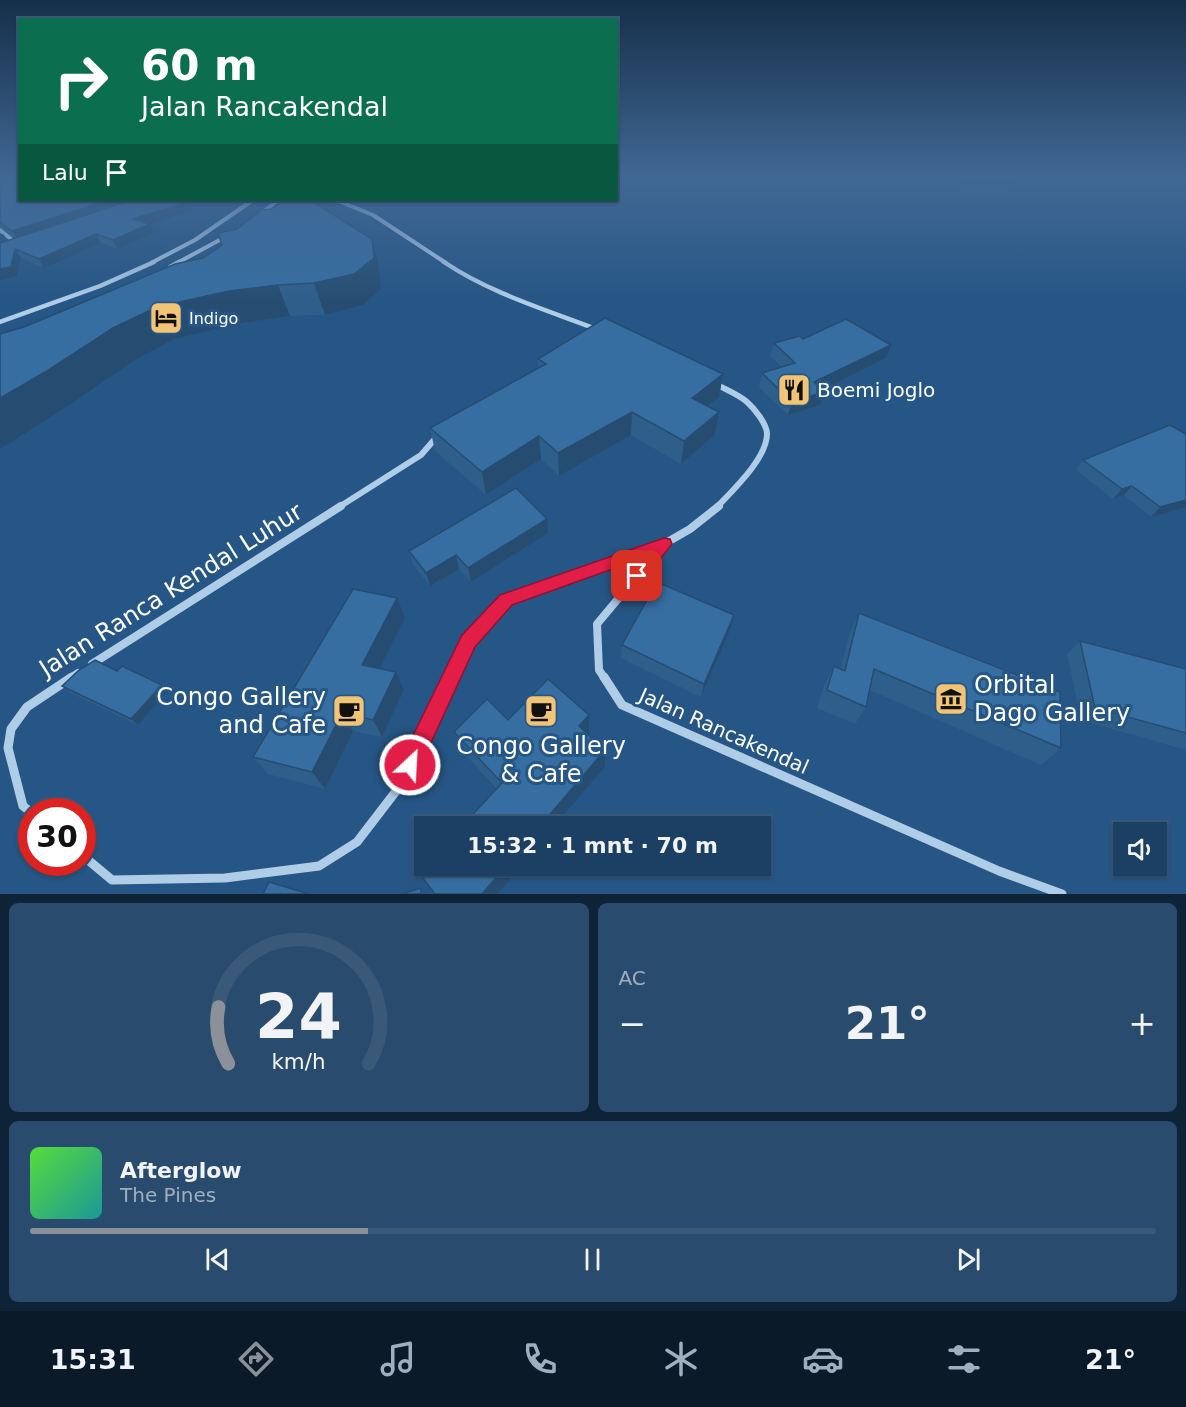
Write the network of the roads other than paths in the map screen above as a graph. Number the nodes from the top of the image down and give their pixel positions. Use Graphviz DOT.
graph roads {
  1 [pos="228,219"];
  2 [pos="381,219"];
  3 [pos="0,230"];
  4 [pos="235,232"];
  5 [pos="28,240"];
  6 [pos="17,244"];
  7 [pos="0,250"];
  8 [pos="165,269"];
  9 [pos="0,322"];
  10 [pos="608,334"];
  11 [pos="708,380"];
  12 [pos="434,440"];
  13 [pos="664,544"];
  14 [pos="21,798"];
  15 [pos="96,866"];
  16 [pos="1062,894"];
  1 -- 9 [label="street"];
  2 -- 10 [label="street"];
  3 -- 6 [label="street"];
  4 -- 8 [label="street"];
  5 -- 6 [label="street"];
  6 -- 7 [label="street"];
  11 -- 13 [label="street, Jalan Rancakendal"];
  12 -- 14 [label="street, Jalan Ranca Kendal Luhur"];
  13 -- 15 [label="street"];
  13 -- 16 [label="street, Jalan Rancakendal"];
}
